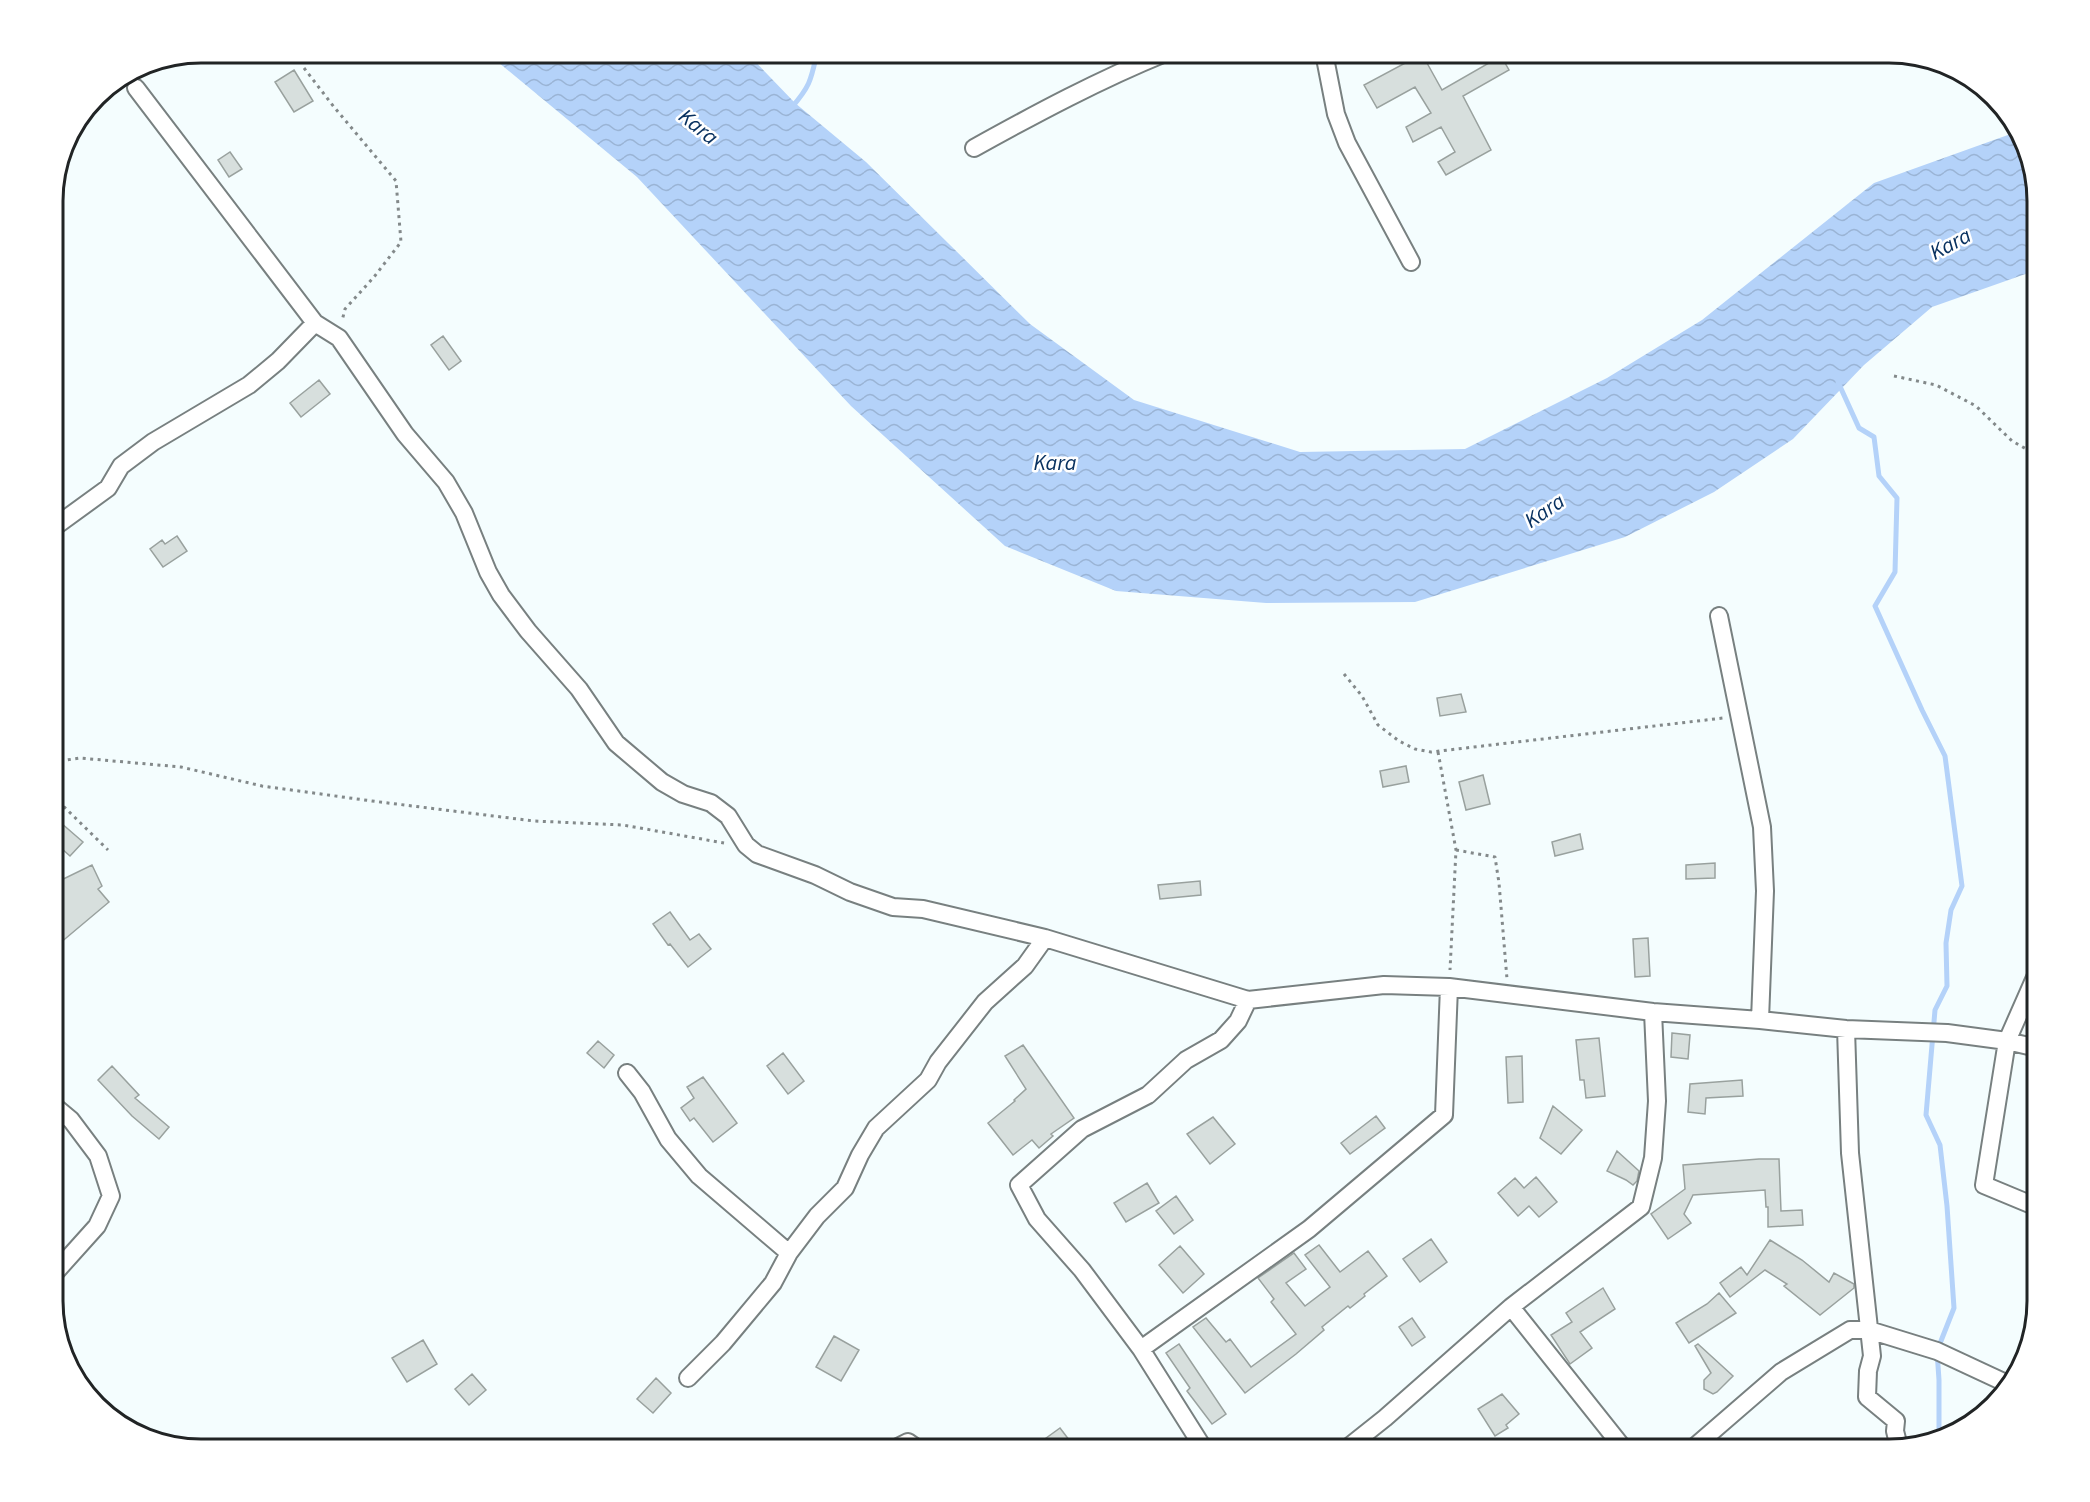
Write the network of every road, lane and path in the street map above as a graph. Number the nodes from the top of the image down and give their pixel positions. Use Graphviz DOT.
graph roads {
  1 [pos="1140,63"];
  2 [pos="1326,63"];
  3 [pos="303,68"];
  4 [pos="136,88"];
  5 [pos="974,148"];
  6 [pos="1412,262"];
  7 [pos="315,323"];
  8 [pos="339,338"];
  9 [pos="1894,376"];
  10 [pos="2027,449"];
  11 [pos="63,521"];
  12 [pos="1719,616"];
  13 [pos="1344,674"];
  14 [pos="1739,716"];
  15 [pos="1438,752"];
  16 [pos="63,761"];
  17 [pos="63,806"];
  18 [pos="746,845"];
  19 [pos="108,850"];
  20 [pos="1456,850"];
  21 [pos="1045,938"];
  22 [pos="1449,987"];
  23 [pos="1508,995"];
  24 [pos="2027,996"];
  25 [pos="1248,1000"];
  26 [pos="1653,1012"];
  27 [pos="1760,1020"];
  28 [pos="1846,1029"];
  29 [pos="2007,1041"];
  30 [pos="2027,1046"];
  31 [pos="627,1073"];
  32 [pos="63,1113"];
  33 [pos="2027,1203"];
  34 [pos="789,1253"];
  35 [pos="63,1264"];
  36 [pos="1511,1307"];
  37 [pos="1869,1330"];
  38 [pos="1141,1349"];
  39 [pos="688,1378"];
  40 [pos="2002,1381"];
  41 [pos="1198,1439"];
  42 [pos="1359,1439"];
  43 [pos="1616,1439"];
  44 [pos="1704,1439"];
  45 [pos="1897,1439"];
  1 -- 5 [label="street"];
  2 -- 6 [label="street"];
  3 -- 8 [label="path"];
  4 -- 7 [label="street"];
  7 -- 8 [label="street"];
  7 -- 11 [label="street"];
  8 -- 18 [label="street"];
  9 -- 10 [label="path"];
  12 -- 14 [label="street"];
  13 -- 15 [label="path"];
  14 -- 15 [label="path"];
  14 -- 27 [label="street"];
  15 -- 20 [label="path"];
  16 -- 18 [label="path"];
  17 -- 19 [label="path"];
  18 -- 21 [label="street"];
  20 -- 22 [label="path"];
  20 -- 23 [label="path"];
  21 -- 25 [label="street"];
  21 -- 34 [label="street"];
  22 -- 23 [label="street"];
  22 -- 25 [label="street"];
  22 -- 38 [label="street"];
  23 -- 26 [label="street"];
  24 -- 29 [label="street"];
  25 -- 38 [label="street"];
  26 -- 27 [label="street"];
  26 -- 36 [label="street"];
  27 -- 28 [label="street"];
  28 -- 29 [label="street"];
  28 -- 37 [label="street"];
  29 -- 30 [label="street"];
  29 -- 33 [label="street"];
  31 -- 34 [label="street"];
  32 -- 35 [label="street"];
  34 -- 39 [label="street"];
  36 -- 42 [label="street"];
  36 -- 43 [label="street"];
  37 -- 40 [label="street"];
  37 -- 44 [label="street"];
  37 -- 45 [label="street"];
  38 -- 41 [label="street"];
}
